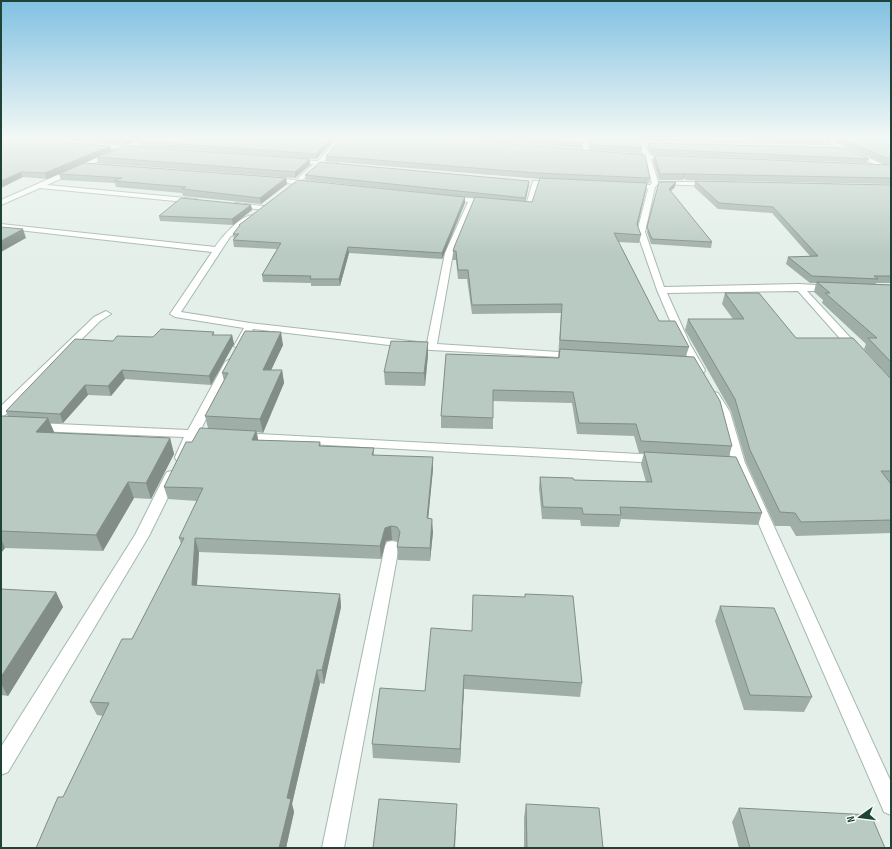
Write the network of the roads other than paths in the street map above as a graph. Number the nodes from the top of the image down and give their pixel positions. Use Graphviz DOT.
graph roads {
  1 [pos="59,177"];
  2 [pos="303,177"];
  3 [pos="652,177"];
  4 [pos="266,179"];
  5 [pos="297,182"];
  6 [pos="312,183"];
  7 [pos="566,184"];
  8 [pos="716,184"];
  9 [pos="654,185"];
  10 [pos="39,186"];
  11 [pos="621,186"];
  12 [pos="286,190"];
  13 [pos="434,196"];
  14 [pos="274,199"];
  15 [pos="472,200"];
  16 [pos="207,202"];
  17 [pos="1,203"];
  18 [pos="231,205"];
  19 [pos="263,208"];
  20 [pos="1,226"];
  21 [pos="217,250"];
  22 [pos="799,287"];
  23 [pos="837,289"];
  24 [pos="661,290"];
  25 [pos="106,314"];
  26 [pos="250,326"];
  27 [pos="431,347"];
  28 [pos="586,356"];
  29 [pos="864,358"];
  30 [pos="680,362"];
  31 [pos="696,363"];
  32 [pos="1,413"];
  33 [pos="24,427"];
  34 [pos="192,434"];
  35 [pos="668,459"];
  36 [pos="716,462"];
  37 [pos="739,463"];
  38 [pos="392,546"];
  39 [pos="1,765"];
  40 [pos="891,805"];
  41 [pos="333,848"];
  1 -- 10 [label="street"];
  2 -- 5 [label="street"];
  3 -- 9 [label="street"];
  4 -- 5 [label="street"];
  5 -- 6 [label="street"];
  5 -- 12 [label="street"];
  7 -- 15 [label="street"];
  8 -- 9 [label="street"];
  9 -- 11 [label="street"];
  9 -- 24 [label="street"];
  10 -- 16 [label="street"];
  10 -- 17 [label="street"];
  13 -- 15 [label="street"];
  14 -- 19 [label="street"];
  15 -- 27 [label="street"];
  18 -- 19 [label="street"];
  19 -- 21 [label="street"];
  20 -- 21 [label="street"];
  21 -- 26 [label="street"];
  22 -- 23 [label="street"];
  22 -- 24 [label="street"];
  22 -- 29 [label="street"];
  24 -- 31 [label="street"];
  25 -- 32 [label="street"];
  26 -- 27 [label="street"];
  26 -- 34 [label="street"];
  27 -- 28 [label="street"];
  30 -- 31 [label="street"];
  31 -- 37 [label="street"];
  33 -- 34 [label="street"];
  34 -- 35 [label="street"];
  34 -- 39 [label="street"];
  36 -- 37 [label="street"];
  37 -- 40 [label="street"];
  38 -- 41 [label="street"];
}
